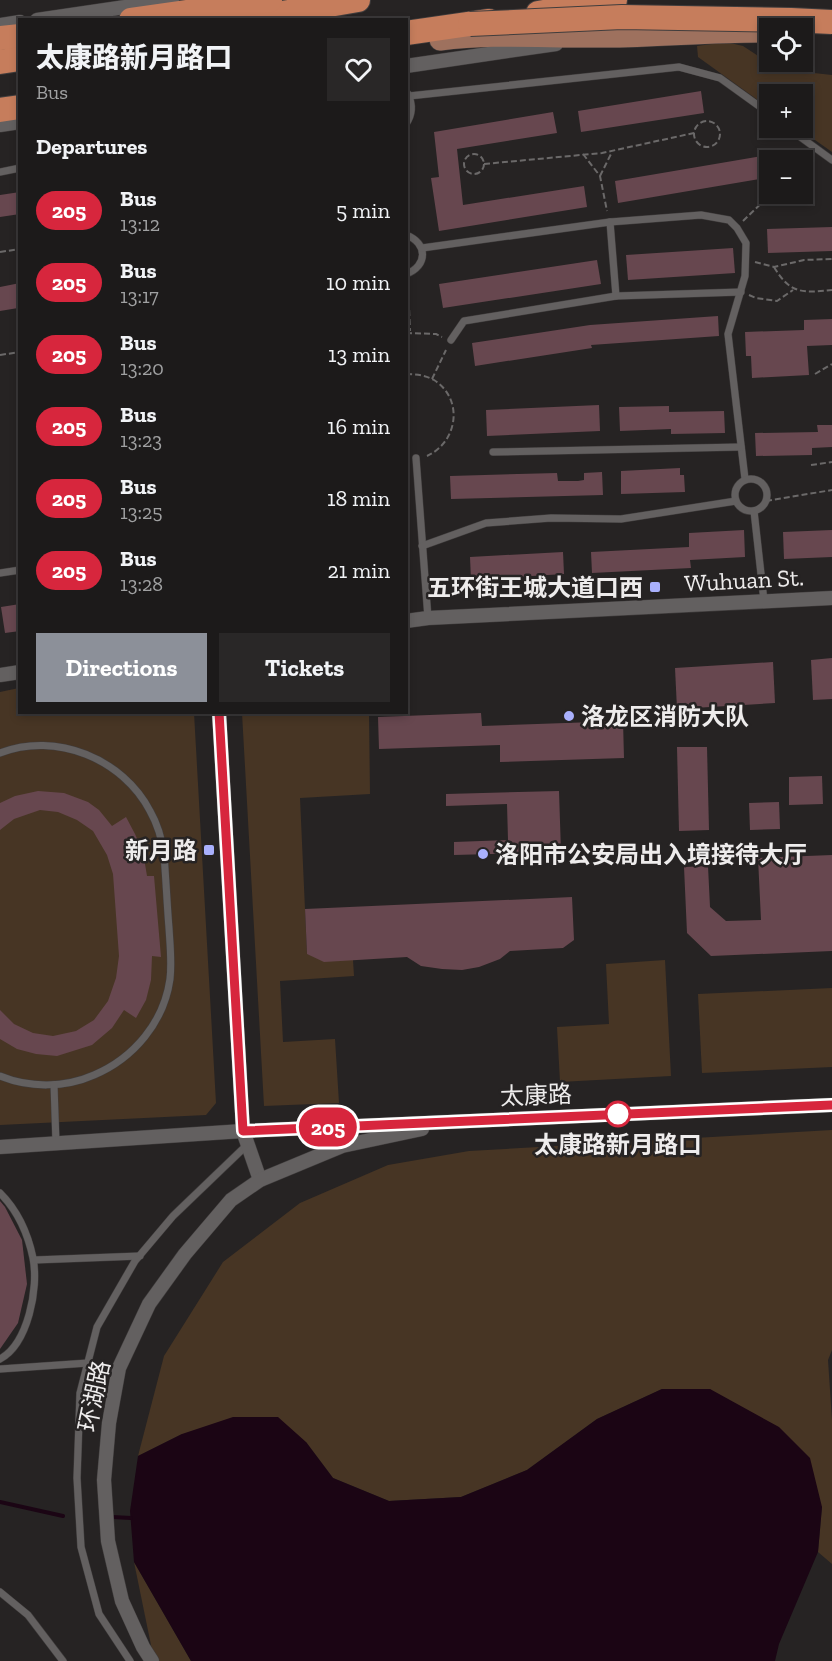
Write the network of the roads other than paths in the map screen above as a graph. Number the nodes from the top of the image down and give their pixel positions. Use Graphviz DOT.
graph roads {
  1 [pos="172,0"];
  2 [pos="270,0"];
  3 [pos="317,0"];
  4 [pos="358,0"];
  5 [pos="615,0"];
  6 [pos="50,18"];
  7 [pos="145,18"];
  8 [pos="208,18"];
  9 [pos="256,18"];
  10 [pos="18,22"];
  11 [pos="470,24"];
  12 [pos="0,25"];
  13 [pos="823,29"];
  14 [pos="759,32"];
  15 [pos="18,36"];
  16 [pos="408,36"];
  17 [pos="607,37"];
  18 [pos="0,38"];
  19 [pos="408,45"];
  20 [pos="18,48"];
  21 [pos="0,51"];
  22 [pos="18,58"];
  23 [pos="0,62"];
  24 [pos="408,66"];
  25 [pos="18,92"];
  26 [pos="408,94"];
  27 [pos="0,95"];
  28 [pos="18,102"];
  29 [pos="0,105"];
  30 [pos="759,106"];
  31 [pos="18,107"];
  32 [pos="0,110"];
  33 [pos="408,120"];
  34 [pos="18,122"];
  35 [pos="0,125"];
  36 [pos="802,138"];
  37 [pos="832,160"];
  38 [pos="18,168"];
  39 [pos="0,172"];
  40 [pos="610,222"];
  41 [pos="408,236"];
  42 [pos="422,248"];
  43 [pos="408,274"];
  44 [pos="741,292"];
  45 [pos="616,296"];
  46 [pos="451,340"];
  47 [pos="741,447"];
  48 [pos="493,452"];
  49 [pos="416,458"];
  50 [pos="745,479"];
  51 [pos="736,501"];
  52 [pos="754,511"];
  53 [pos="422,546"];
  54 [pos="18,570"];
  55 [pos="0,573"];
  56 [pos="832,598"];
  57 [pos="764,601"];
  58 [pos="428,618"];
  59 [pos="408,621"];
  60 [pos="18,672"];
  61 [pos="0,675"];
  62 [pos="219,714"];
  63 [pos="0,753"];
  64 [pos="0,1076"];
  65 [pos="54,1085"];
  66 [pos="832,1105"];
  67 [pos="528,1118"];
  68 [pos="245,1137"];
  69 [pos="57,1143"];
  70 [pos="0,1147"];
  71 [pos="260,1180"];
  72 [pos="0,1193"];
  73 [pos="140,1256"];
  74 [pos="33,1260"];
  75 [pos="0,1359"];
  76 [pos="88,1363"];
  77 [pos="0,1369"];
  78 [pos="0,1592"];
  79 [pos="148,1660"];
  80 [pos="63,1661"];
  81 [pos="130,1661"];
  1 -- 6 [label="street"];
  2 -- 7 [label="highway"];
  3 -- 8 [label="main road"];
  4 -- 9 [label="highway"];
  5 -- 11 [label="highway, bridge"];
  10 -- 12 [label="street"];
  11 -- 13 [label="highway, bridge"];
  11 -- 16 [label="highway"];
  14 -- 17 [label="main road"];
  15 -- 18 [label="highway"];
  17 -- 19 [label="main road"];
  17 -- 24 [label="street"];
  20 -- 21 [label="main road"];
  22 -- 23 [label="highway"];
  25 -- 27 [label="highway"];
  26 -- 30 [label="lane"];
  26 -- 33 [label="lane"];
  28 -- 29 [label="main road"];
  31 -- 32 [label="highway"];
  34 -- 35 [label="street"];
  36 -- 37 [label="lane"];
  38 -- 39 [label="lane"];
  40 -- 42 [label="lane"];
  40 -- 44 [label="lane"];
  40 -- 45 [label="lane"];
  41 -- 42 [label="lane"];
  42 -- 43 [label="lane"];
  44 -- 45 [label="lane"];
  44 -- 47 [label="lane"];
  45 -- 46 [label="lane"];
  47 -- 48 [label="lane"];
  47 -- 50 [label="lane"];
  49 -- 53 [label="lane"];
  50 -- 51 [label="lane"];
  50 -- 52 [label="lane"];
  51 -- 52 [label="lane"];
  51 -- 53 [label="lane"];
  52 -- 57 [label="lane"];
  53 -- 58 [label="lane"];
  54 -- 55 [label="lane"];
  56 -- 57 [label="street, Wuhuan St."];
  57 -- 58 [label="street, Wuhuan St."];
  58 -- 59 [label="street, Wuhuan St."];
  60 -- 61 [label="street"];
  62 -- 68 [label="street"];
  63 -- 65 [label="lane"];
  64 -- 65 [label="lane"];
  65 -- 69 [label="lane"];
  66 -- 67 [label="street, 太康路"];
  67 -- 68 [label="street, 太康路"];
  67 -- 71 [label="street, 环湖路"];
  68 -- 69 [label="street, 太康路"];
  68 -- 71 [label="street"];
  68 -- 73 [label="lane"];
  69 -- 70 [label="street, 太康路"];
  71 -- 79 [label="street, 环湖路"];
  72 -- 74 [label="lane"];
  73 -- 74 [label="lane"];
  73 -- 76 [label="lane"];
  74 -- 75 [label="lane"];
  76 -- 77 [label="lane"];
  76 -- 81 [label="lane"];
  78 -- 80 [label="lane"];
}
